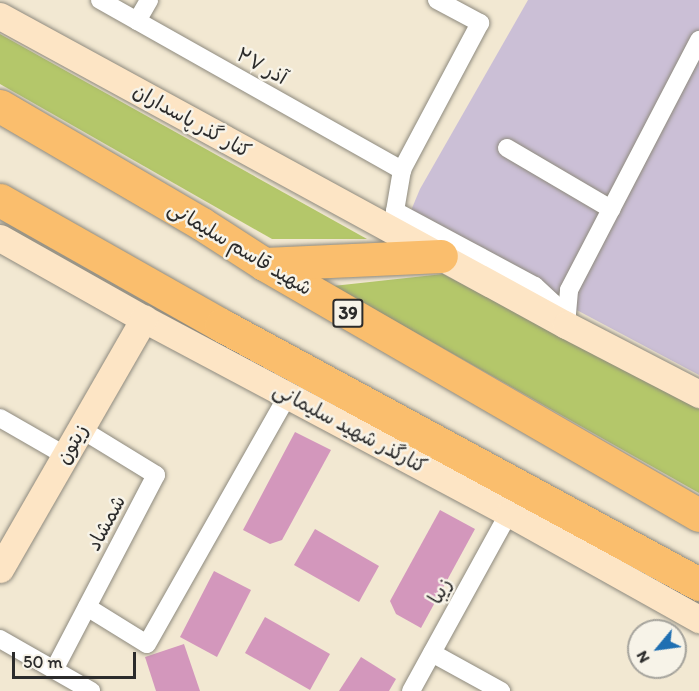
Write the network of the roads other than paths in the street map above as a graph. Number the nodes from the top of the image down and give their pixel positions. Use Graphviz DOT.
graph roads {
  1 [pos="100,0"];
  2 [pos="149,0"];
  3 [pos="437,0"];
  4 [pos="0,16"];
  5 [pos="137,21"];
  6 [pos="699,40"];
  7 [pos="0,106"];
  8 [pos="507,148"];
  9 [pos="402,170"];
  10 [pos="0,200"];
  11 [pos="610,209"];
  12 [pos="0,238"];
  13 [pos="441,256"];
  14 [pos="264,264"];
  15 [pos="144,319"];
  16 [pos="566,325"];
  17 [pos="699,394"];
  18 [pos="288,395"];
  19 [pos="0,418"];
  20 [pos="81,429"];
  21 [pos="66,456"];
  22 [pos="508,513"];
  23 [pos="699,514"];
  24 [pos="0,569"];
  25 [pos="699,584"];
  26 [pos="87,607"];
  27 [pos="699,619"];
  28 [pos="0,639"];
  29 [pos="432,652"];
  30 [pos="54,670"];
  31 [pos="91,691"];
  32 [pos="411,691"];
  33 [pos="501,691"];
  1 -- 5 [label="street, آذر ۲۷"];
  2 -- 5 [label="street"];
  3 -- 9 [label="street"];
  4 -- 13 [label="main road, کنار گذر پاسداران"];
  5 -- 9 [label="street, آذر ۲۷"];
  6 -- 11 [label="street"];
  7 -- 14 [label="highway, شهید قاسم سلیمانی / 39"];
  8 -- 11 [label="street"];
  9 -- 16 [label="street"];
  10 -- 25 [label="highway"];
  11 -- 16 [label="street"];
  12 -- 15 [label="main road, کنارگذر شهید سلیمانی"];
  13 -- 14 [label="highway"];
  13 -- 16 [label="main road"];
  14 -- 23 [label="highway, شهید قاسم سلیمانی / 39"];
  15 -- 18 [label="main road, کنارگذر شهید سلیمانی"];
  15 -- 20 [label="main road, زیتون"];
  16 -- 17 [label="main road"];
  18 -- 22 [label="main road, کنارگذر شهید سلیمانی"];
  18 -- 26 [label="street"];
  19 -- 21 [label="street"];
  20 -- 21 [label="main road, زیتون"];
  20 -- 26 [label="street, شمشاد"];
  21 -- 24 [label="main road, زیتون"];
  22 -- 27 [label="main road, کنارگذر شهید سلیمانی"];
  22 -- 29 [label="street, زیبا"];
  26 -- 30 [label="street, شمشاد"];
  28 -- 30 [label="street"];
  29 -- 32 [label="street, زیبا"];
  29 -- 33 [label="street"];
  30 -- 31 [label="street"];
}
